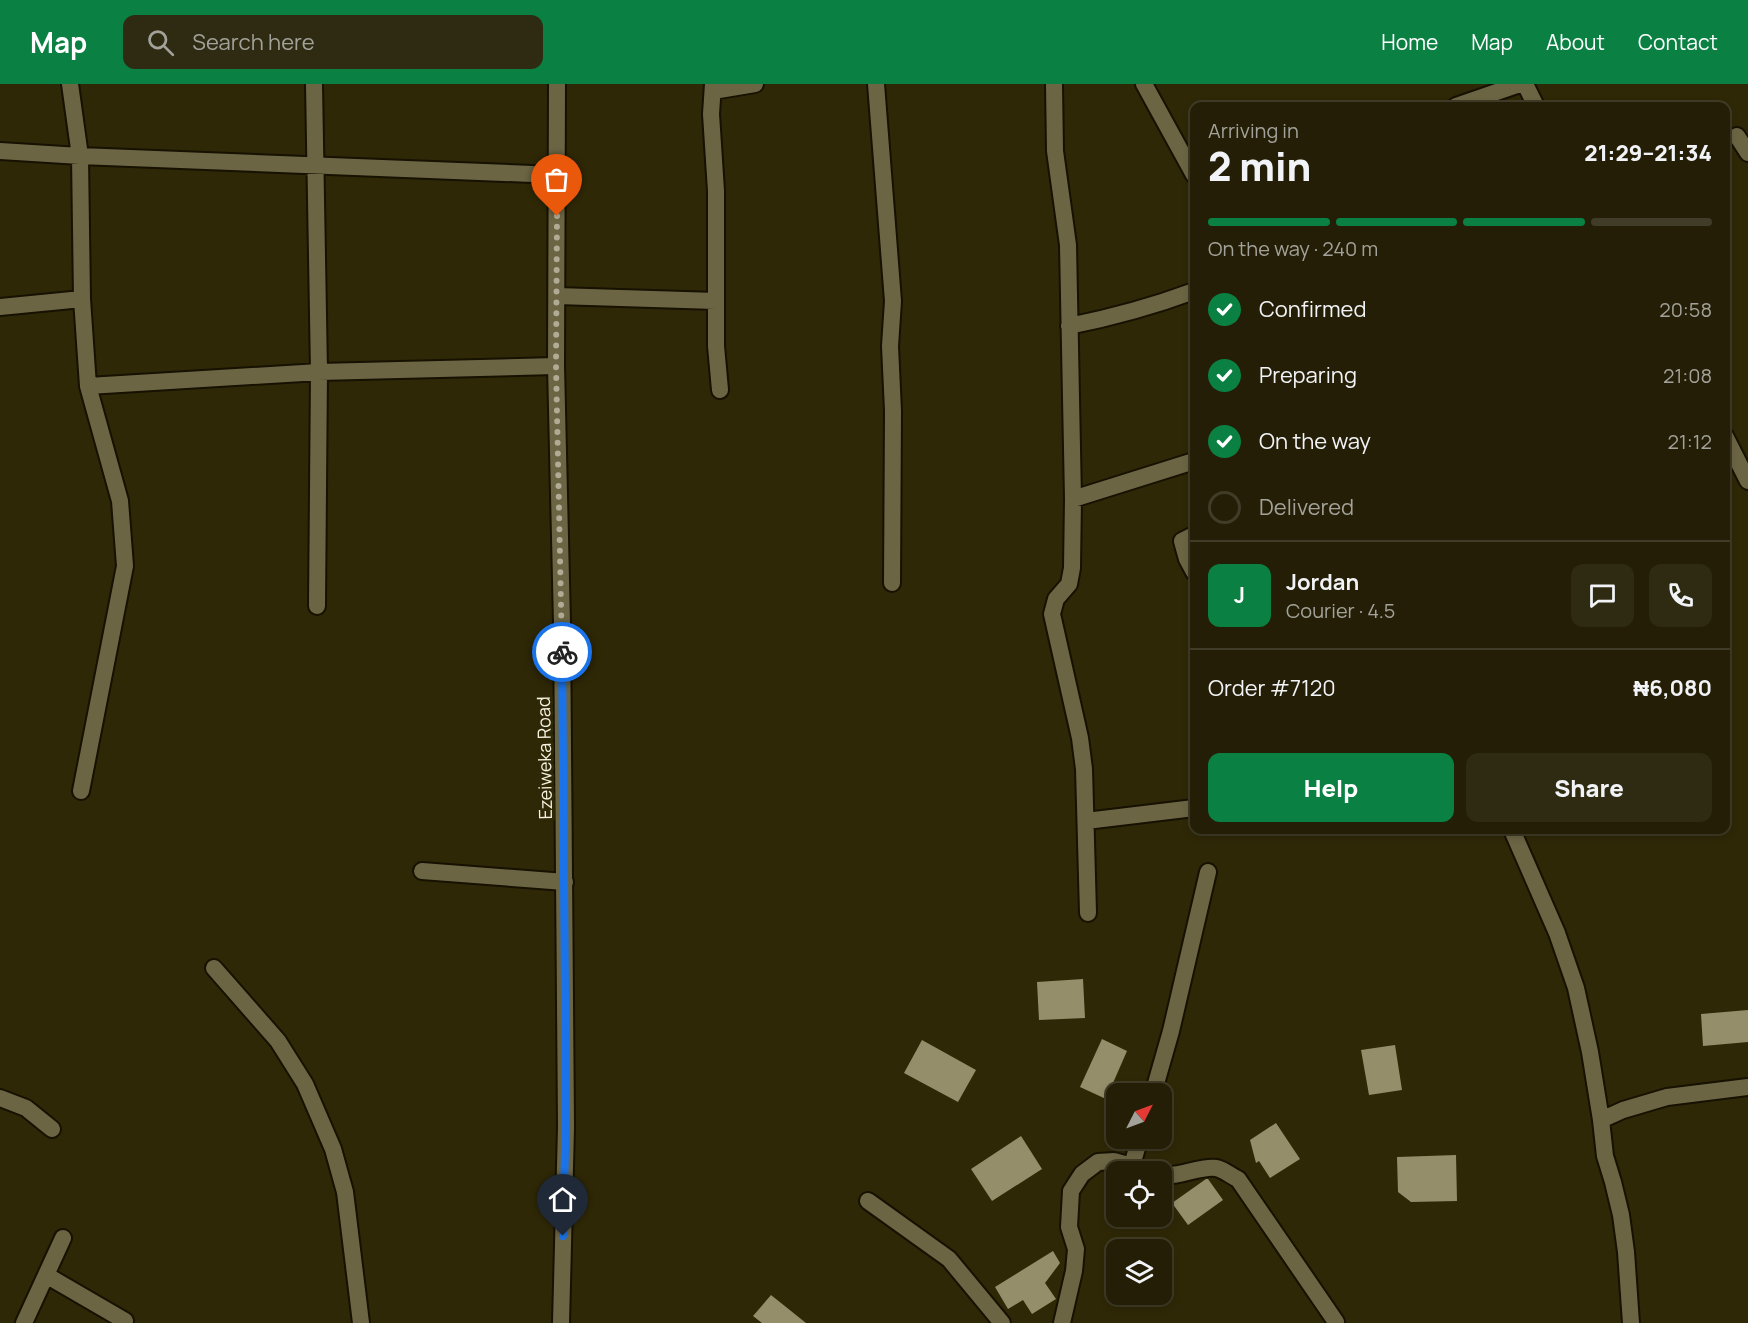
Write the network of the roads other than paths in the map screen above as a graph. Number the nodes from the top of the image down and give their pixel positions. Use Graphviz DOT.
graph roads {
  1 [pos="70,84"];
  2 [pos="314,84"];
  3 [pos="557,84"];
  4 [pos="755,84"];
  5 [pos="876,84"];
  6 [pos="1054,84"];
  7 [pos="1144,84"];
  8 [pos="1520,84"];
  9 [pos="1525,84"];
  10 [pos="713,87"];
  11 [pos="1468,102"];
  12 [pos="1534,102"];
  13 [pos="1737,136"];
  14 [pos="0,151"];
  15 [pos="1748,153"];
  16 [pos="80,156"];
  17 [pos="317,165"];
  18 [pos="1190,168"];
  19 [pos="557,175"];
  20 [pos="1190,293"];
  21 [pos="557,296"];
  22 [pos="82,300"];
  23 [pos="716,301"];
  24 [pos="0,307"];
  25 [pos="1070,326"];
  26 [pos="556,366"];
  27 [pos="319,372"];
  28 [pos="88,386"];
  29 [pos="720,390"];
  30 [pos="1730,446"];
  31 [pos="1190,462"];
  32 [pos="1748,480"];
  33 [pos="1073,499"];
  34 [pos="1190,537"];
  35 [pos="1190,565"];
  36 [pos="892,583"];
  37 [pos="317,606"];
  38 [pos="81,791"];
  39 [pos="1190,808"];
  40 [pos="1086,821"];
  41 [pos="1514,834"];
  42 [pos="422,871"];
  43 [pos="1208,872"];
  44 [pos="565,882"];
  45 [pos="1088,913"];
  46 [pos="214,968"];
  47 [pos="1156,1083"];
  48 [pos="1748,1087"];
  49 [pos="0,1098"];
  50 [pos="1601,1120"];
  51 [pos="52,1129"];
  52 [pos="1106,1162"];
  53 [pos="1172,1175"];
  54 [pos="868,1201"];
  55 [pos="63,1238"];
  56 [pos="46,1275"];
  57 [pos="125,1321"];
  58 [pos="1336,1322"];
  59 [pos="24,1323"];
  60 [pos="361,1323"];
  61 [pos="561,1323"];
  62 [pos="1002,1323"];
  63 [pos="1062,1323"];
  64 [pos="1631,1323"];
  1 -- 16 [label="street"];
  2 -- 17 [label="street"];
  3 -- 19 [label="street, Ezeiweka Road"];
  4 -- 10 [label="street"];
  5 -- 36 [label="street"];
  6 -- 25 [label="street"];
  7 -- 18 [label="street"];
  8 -- 11 [label="street"];
  9 -- 12 [label="street"];
  10 -- 23 [label="street"];
  13 -- 15 [label="street"];
  14 -- 16 [label="street"];
  16 -- 17 [label="street"];
  16 -- 22 [label="street"];
  17 -- 19 [label="street"];
  17 -- 27 [label="street"];
  19 -- 21 [label="street, Ezeiweka Road"];
  20 -- 25 [label="street"];
  21 -- 23 [label="street"];
  21 -- 26 [label="street, Ezeiweka Road"];
  22 -- 24 [label="street"];
  22 -- 28 [label="street"];
  23 -- 29 [label="street"];
  25 -- 33 [label="street"];
  26 -- 27 [label="street"];
  26 -- 44 [label="street, Ezeiweka Road"];
  27 -- 28 [label="street"];
  27 -- 37 [label="street"];
  28 -- 38 [label="street"];
  30 -- 32 [label="street"];
  31 -- 33 [label="street"];
  33 -- 40 [label="street"];
  34 -- 35 [label="street"];
  39 -- 40 [label="street"];
  40 -- 45 [label="street"];
  41 -- 50 [label="street"];
  42 -- 44 [label="street"];
  43 -- 47 [label="street"];
  44 -- 61 [label="street, Ezeiweka Road"];
  46 -- 60 [label="street"];
  48 -- 50 [label="street"];
  49 -- 51 [label="street"];
  50 -- 64 [label="street"];
  52 -- 63 [label="street"];
  53 -- 58 [label="street"];
  54 -- 62 [label="street"];
  55 -- 56 [label="street"];
  56 -- 57 [label="street"];
  56 -- 59 [label="street"];
}
